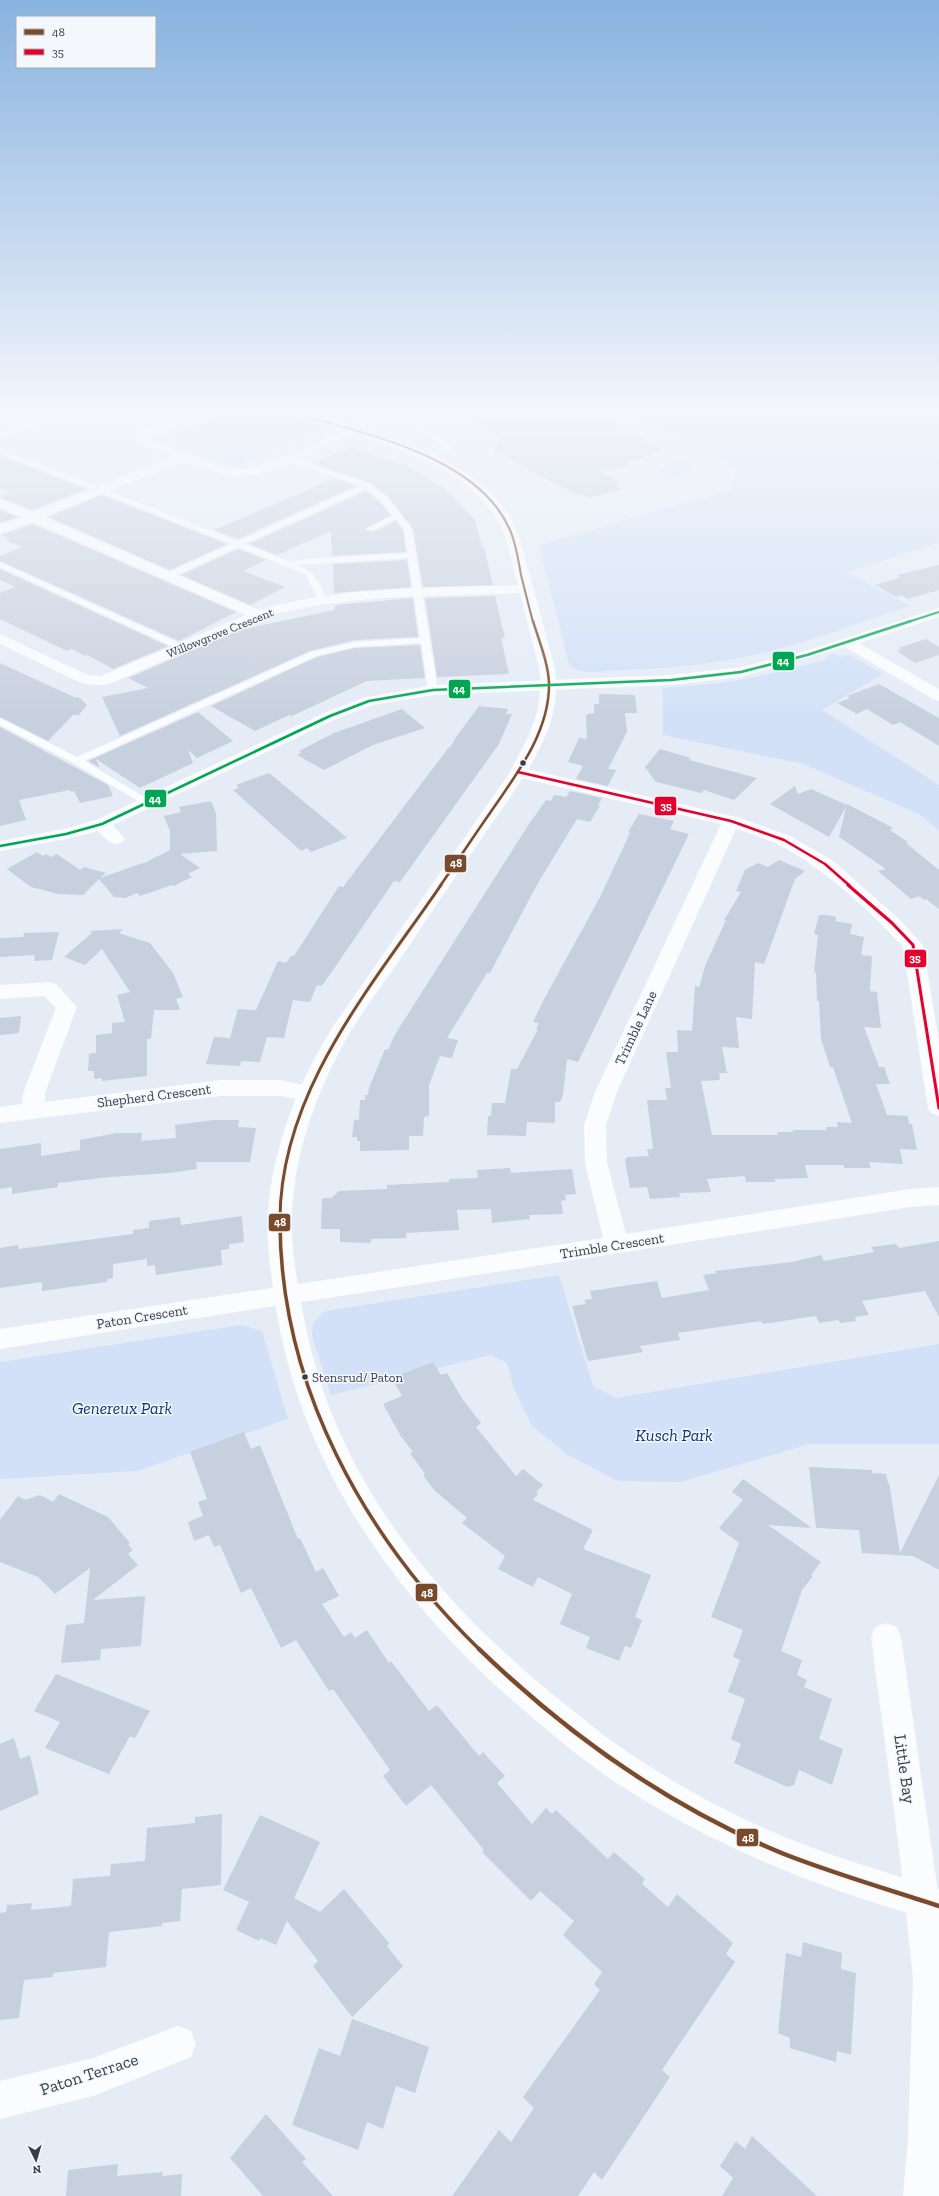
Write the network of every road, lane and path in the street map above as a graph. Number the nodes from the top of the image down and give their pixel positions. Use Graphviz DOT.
graph roads {
  1 [pos="29,517"];
  2 [pos="35,517"];
  3 [pos="171,517"];
  4 [pos="298,517"];
  5 [pos="395,517"];
  6 [pos="399,517"];
  7 [pos="504,517"];
  8 [pos="369,529"];
  9 [pos="0,530"];
  10 [pos="239,544"];
  11 [pos="411,555"];
  12 [pos="0,564"];
  13 [pos="290,564"];
  14 [pos="170,575"];
  15 [pos="525,589"];
  16 [pos="417,594"];
  17 [pos="324,600"];
  18 [pos="939,612"];
  19 [pos="258,615"];
  20 [pos="0,638"];
  21 [pos="425,640"];
  22 [pos="847,642"];
  23 [pos="183,648"];
  24 [pos="549,685"];
  25 [pos="433,690"];
  26 [pos="939,696"];
  27 [pos="0,721"];
  28 [pos="77,761"];
  29 [pos="518,772"];
  30 [pos="149,803"];
  31 [pos="731,821"];
  32 [pos="102,824"];
  33 [pos="116,840"];
  34 [pos="0,846"];
  35 [pos="0,992"];
  36 [pos="308,1093"];
  37 [pos="939,1108"];
  38 [pos="33,1111"];
  39 [pos="0,1115"];
  40 [pos="939,1196"];
  41 [pos="616,1244"];
  42 [pos="285,1294"];
  43 [pos="0,1339"];
  44 [pos="886,1637"];
  45 [pos="931,1903"];
  46 [pos="178,2044"];
  47 [pos="0,2100"];
  48 [pos="922,2196"];
  1 -- 9 [label="street"];
  2 -- 14 [label="street"];
  3 -- 10 [label="lane"];
  4 -- 10 [label="lane"];
  5 -- 8 [label="lane"];
  6 -- 11 [label="lane"];
  7 -- 15 [label="street"];
  10 -- 13 [label="lane"];
  10 -- 14 [label="lane"];
  11 -- 13 [label="lane"];
  11 -- 16 [label="lane"];
  12 -- 23 [label="lane"];
  13 -- 17 [label="lane"];
  14 -- 19 [label="street"];
  15 -- 16 [label="street, Willowgrove Crescent"];
  15 -- 24 [label="street"];
  16 -- 17 [label="street, Willowgrove Crescent"];
  16 -- 21 [label="lane"];
  17 -- 19 [label="street, Willowgrove Crescent"];
  18 -- 22 [label="street"];
  19 -- 23 [label="street, Willowgrove Crescent"];
  20 -- 23 [label="street, Willowgrove Crescent"];
  21 -- 25 [label="lane"];
  21 -- 28 [label="lane"];
  22 -- 24 [label="street"];
  22 -- 26 [label="street"];
  24 -- 25 [label="street"];
  24 -- 29 [label="street"];
  25 -- 30 [label="street"];
  27 -- 28 [label="lane"];
  28 -- 30 [label="lane"];
  29 -- 31 [label="street"];
  29 -- 36 [label="street"];
  30 -- 32 [label="street"];
  31 -- 37 [label="street"];
  31 -- 41 [label="street, Trimble Lane"];
  32 -- 33 [label="street"];
  32 -- 34 [label="street"];
  35 -- 38 [label="street"];
  36 -- 38 [label="street, Shepherd Crescent"];
  36 -- 42 [label="street"];
  38 -- 39 [label="street, Shepherd Crescent"];
  40 -- 41 [label="street, Trimble Crescent"];
  41 -- 42 [label="street, Trimble Crescent"];
  42 -- 43 [label="street, Paton Crescent"];
  42 -- 45 [label="street"];
  44 -- 45 [label="street, Little Bay"];
  45 -- 48 [label="street"];
  46 -- 47 [label="street, Paton Terrace"];
}
